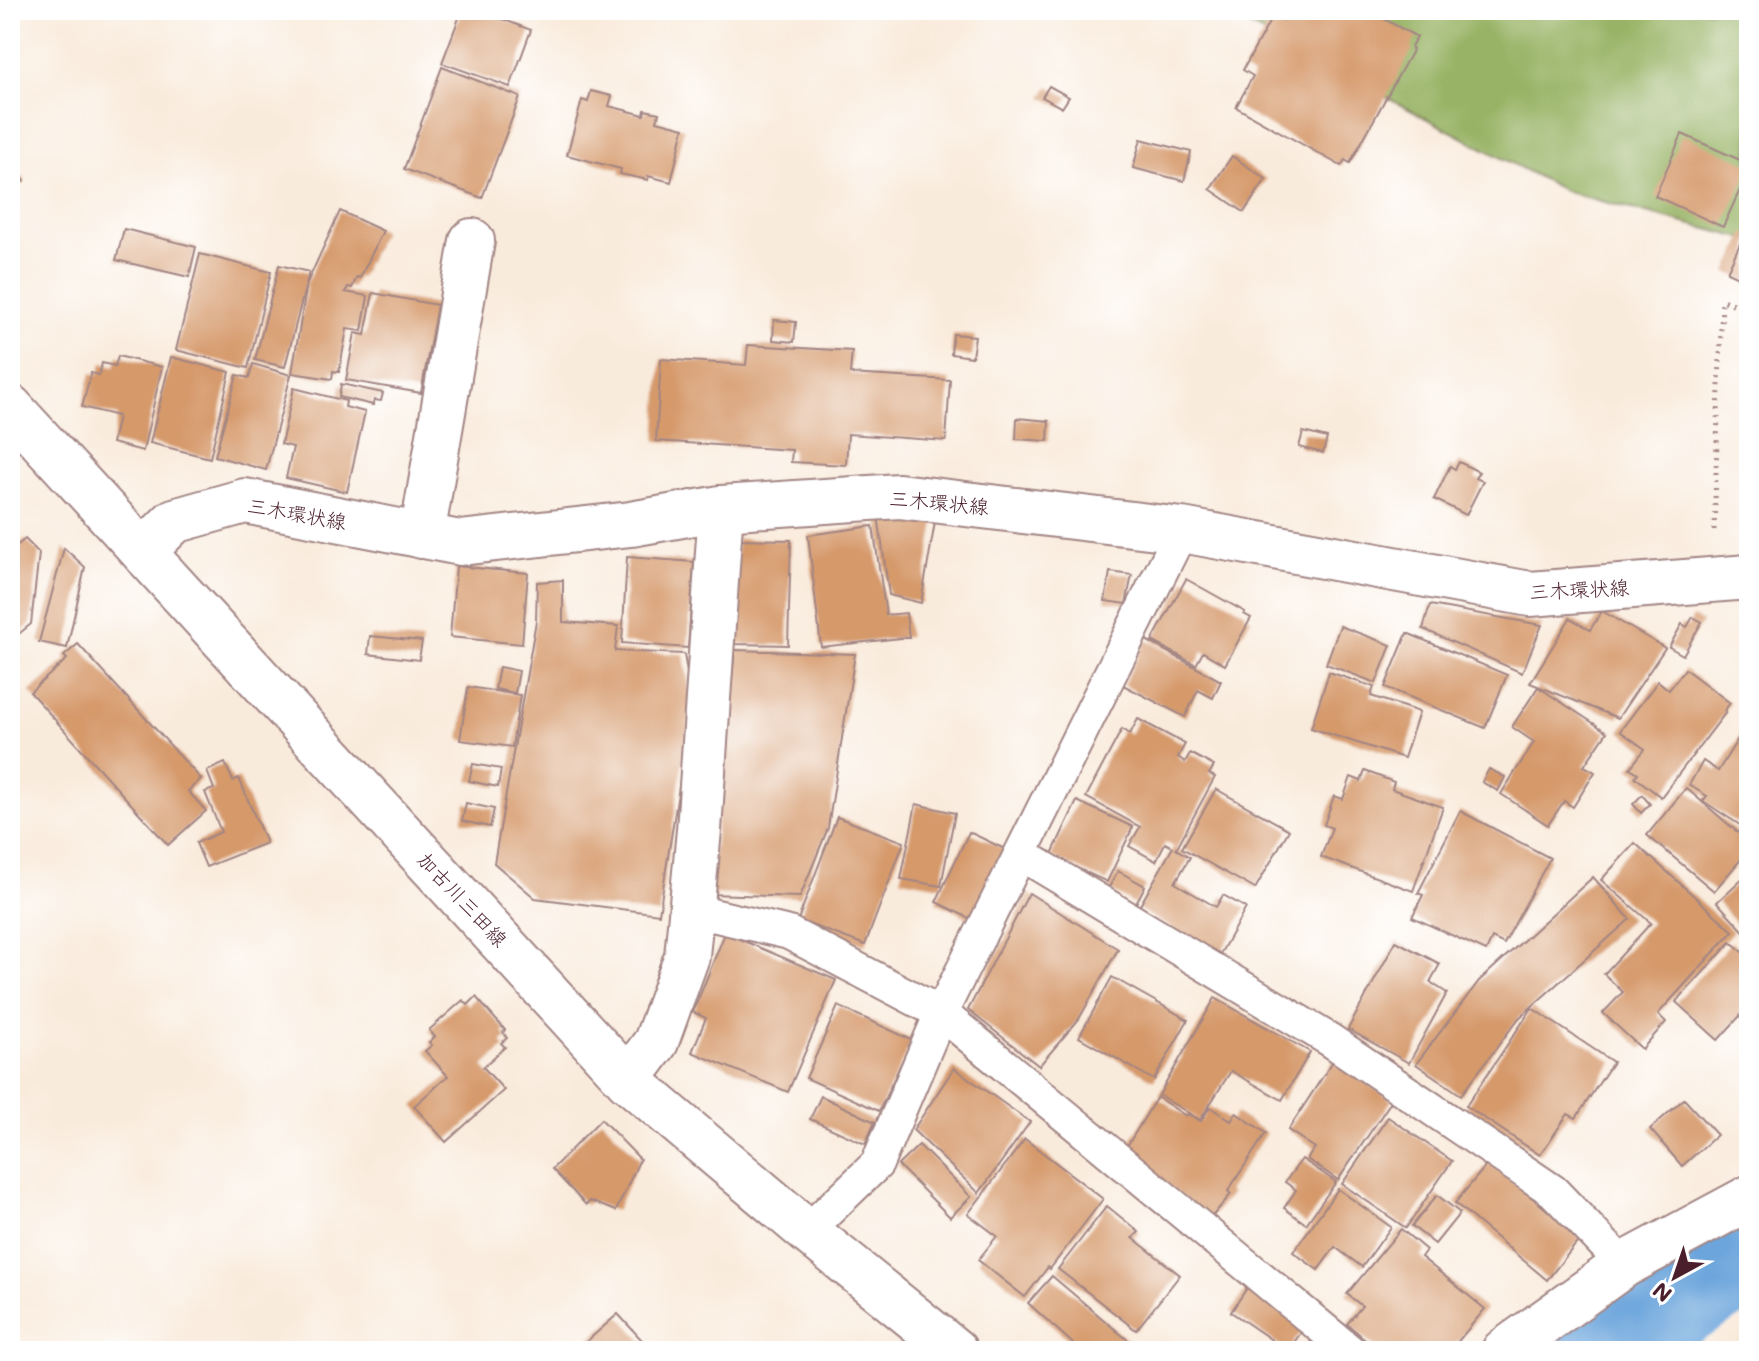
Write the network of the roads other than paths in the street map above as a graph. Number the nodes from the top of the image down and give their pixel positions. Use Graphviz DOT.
graph roads {
  1 [pos="472,241"];
  2 [pos="10,407"];
  3 [pos="721,508"];
  4 [pos="1182,530"];
  5 [pos="422,536"];
  6 [pos="143,552"];
  7 [pos="1730,578"];
  8 [pos="1021,854"];
  9 [pos="691,910"];
  10 [pos="941,1013"];
  11 [pos="628,1080"];
  12 [pos="1749,1198"];
  13 [pos="807,1231"];
  14 [pos="1624,1265"];
  15 [pos="955,1351"];
  16 [pos="1350,1351"];
  17 [pos="1504,1351"];
  1 -- 5 [label="main road"];
  2 -- 6 [label="main road, 加古川三田線"];
  3 -- 4 [label="main road, 三木環状線"];
  3 -- 5 [label="main road, 三木環状線"];
  3 -- 9 [label="main road"];
  4 -- 7 [label="main road, 三木環状線"];
  4 -- 8 [label="lane"];
  5 -- 6 [label="main road, 三木環状線"];
  6 -- 11 [label="main road, 加古川三田線"];
  8 -- 10 [label="lane"];
  8 -- 14 [label="lane"];
  9 -- 10 [label="lane"];
  9 -- 11 [label="main road"];
  10 -- 13 [label="lane"];
  10 -- 16 [label="lane"];
  11 -- 13 [label="main road, 加古川三田線"];
  12 -- 14 [label="main road"];
  13 -- 15 [label="main road, 加古川三田線"];
  14 -- 17 [label="main road"];
}
